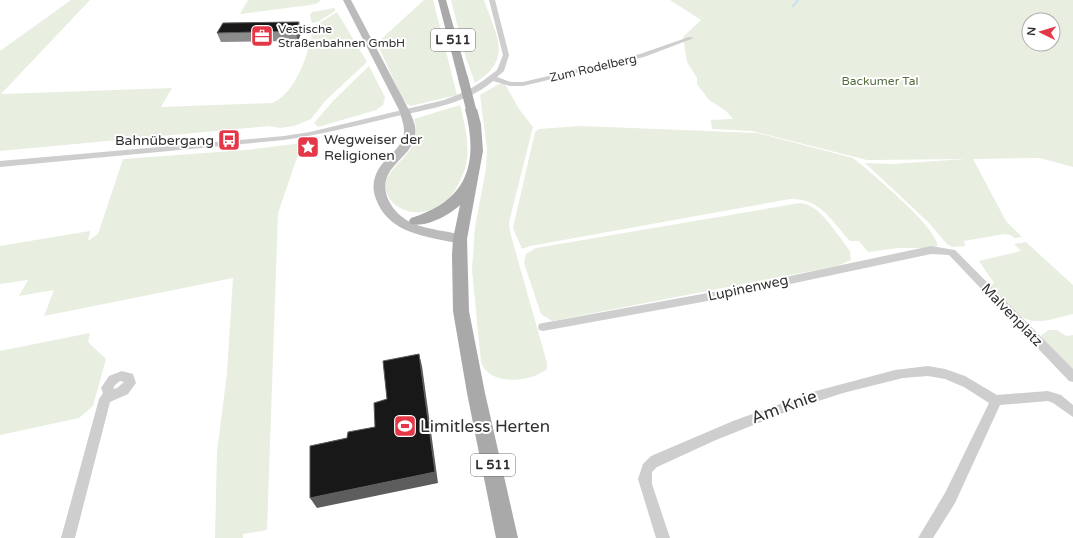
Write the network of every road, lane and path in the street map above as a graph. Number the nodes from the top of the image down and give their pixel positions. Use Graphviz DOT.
graph roads {
  1 [pos="348,0"];
  2 [pos="492,0"];
  3 [pos="443,1"];
  4 [pos="691,38"];
  5 [pos="492,78"];
  6 [pos="404,112"];
  7 [pos="0,164"];
  8 [pos="474,175"];
  9 [pos="394,216"];
  10 [pos="416,221"];
  11 [pos="461,235"];
  12 [pos="952,252"];
  13 [pos="543,327"];
  14 [pos="1073,377"];
  15 [pos="110,394"];
  16 [pos="996,401"];
  17 [pos="1073,412"];
  18 [pos="68,538"];
  19 [pos="508,538"];
  20 [pos="663,538"];
  21 [pos="925,538"];
  1 -- 6 [label="street"];
  2 -- 5 [label="street"];
  3 -- 8 [label="main road, L 511, bridge"];
  4 -- 5 [label="street, Zum Rodelberg"];
  5 -- 6 [label="street"];
  6 -- 7 [label="street"];
  6 -- 9 [label="street"];
  8 -- 10 [label="main road"];
  8 -- 11 [label="main road, L 511"];
  9 -- 10 [label="street"];
  9 -- 11 [label="street"];
  10 -- 11 [label="street"];
  11 -- 19 [label="main road, L 511"];
  12 -- 13 [label="street, Lupinenweg"];
  12 -- 14 [label="street, Malvenplatz"];
  15 -- 18 [label="street"];
  16 -- 17 [label="street"];
  16 -- 20 [label="street, Am Knie"];
  16 -- 21 [label="street"];
}
